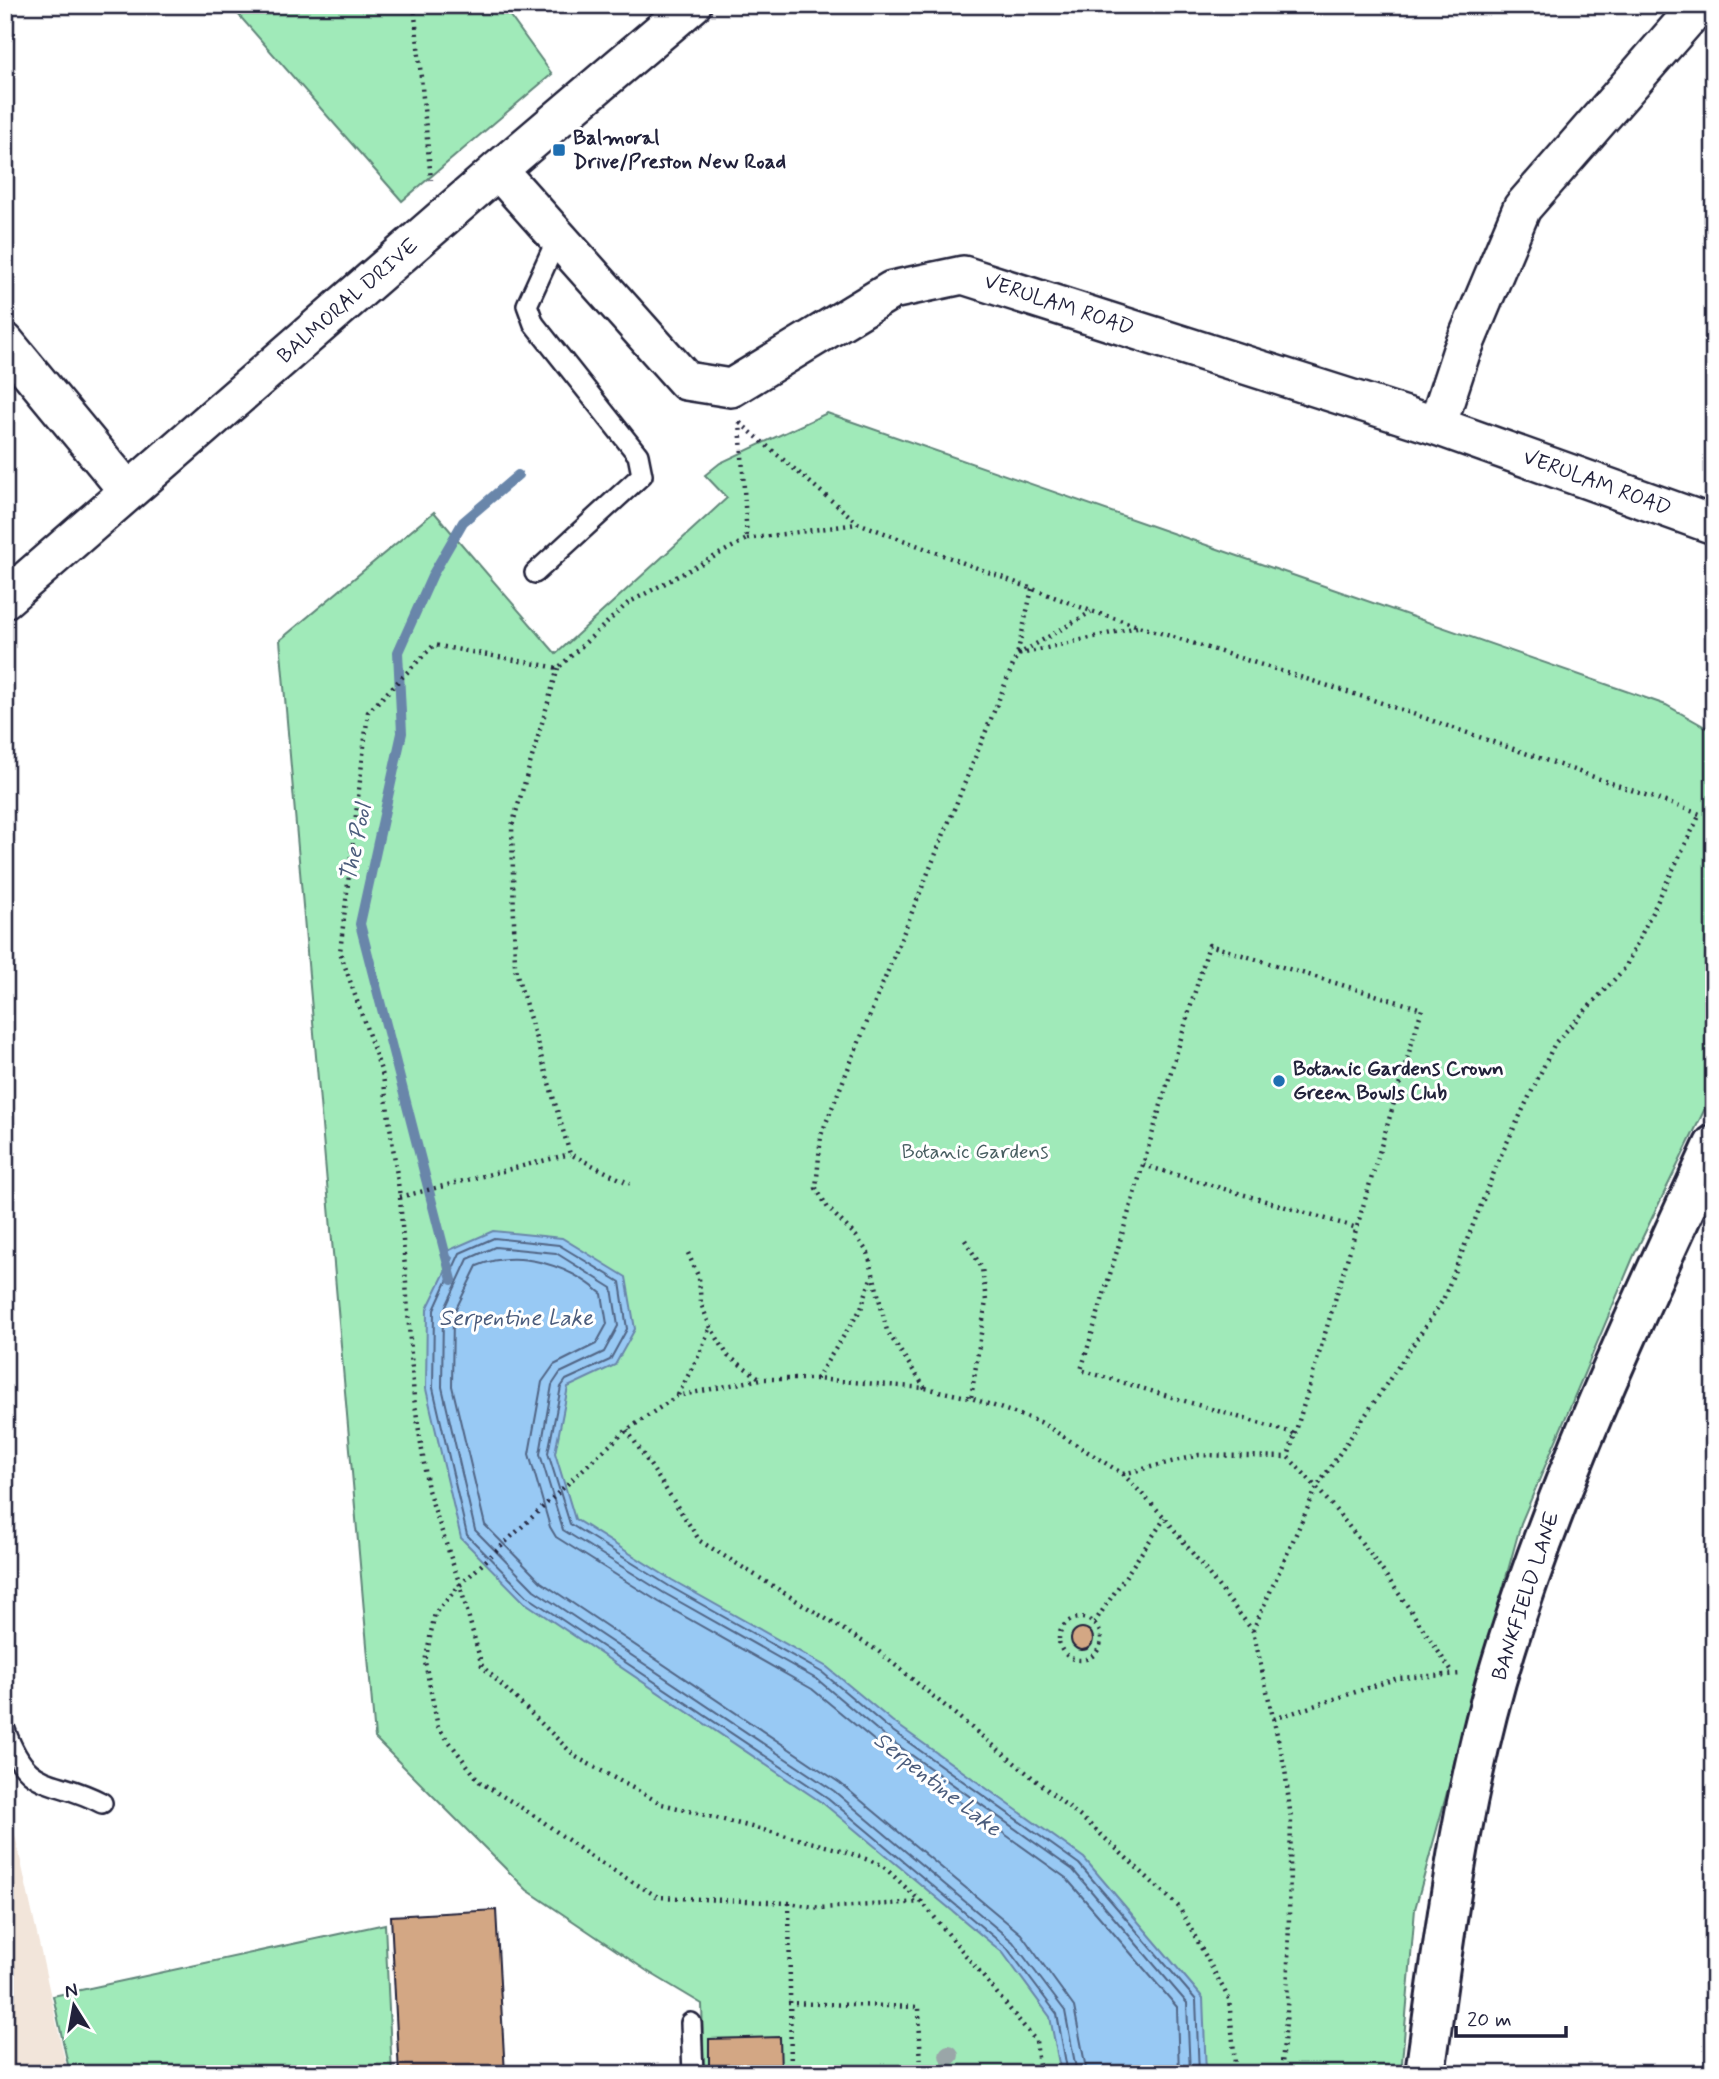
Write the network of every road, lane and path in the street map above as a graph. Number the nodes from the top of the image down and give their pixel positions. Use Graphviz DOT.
graph roads {
  1 [pos="414,5"];
  2 [pos="692,5"];
  3 [pos="1699,5"];
  4 [pos="498,170"];
  5 [pos="436,226"];
  6 [pos="558,237"];
  7 [pos="5,342"];
  8 [pos="731,388"];
  9 [pos="740,423"];
  10 [pos="1437,426"];
  11 [pos="128,491"];
  12 [pos="858,523"];
  13 [pos="1714,525"];
  14 [pos="747,539"];
  15 [pos="535,573"];
  16 [pos="1032,589"];
  17 [pos="5,599"];
  18 [pos="1091,611"];
  19 [pos="1140,626"];
  20 [pos="1017,655"];
  21 [pos="558,668"];
  22 [pos="1714,1145"];
  23 [pos="570,1154"];
  24 [pos="1143,1165"];
  25 [pos="630,1184"];
  26 [pos="400,1197"];
  27 [pos="1357,1228"];
  28 [pos="965,1240"];
  29 [pos="688,1252"];
  30 [pos="872,1277"];
  31 [pos="710,1326"];
  32 [pos="761,1379"];
  33 [pos="816,1379"];
  34 [pos="925,1388"];
  35 [pos="677,1396"];
  36 [pos="971,1398"];
  37 [pos="627,1430"];
  38 [pos="1295,1433"];
  39 [pos="1288,1457"];
  40 [pos="1123,1474"];
  41 [pos="1318,1487"];
  42 [pos="1165,1518"];
  43 [pos="460,1585"];
  44 [pos="1094,1623"];
  45 [pos="1253,1631"];
  46 [pos="1274,1718"];
  47 [pos="5,1730"];
  48 [pos="102,1803"];
  49 [pos="922,1902"];
  50 [pos="789,1903"];
  51 [pos="788,2003"];
  52 [pos="691,2023"];
  53 [pos="693,2074"];
  54 [pos="791,2074"];
  55 [pos="921,2074"];
  56 [pos="1040,2074"];
  57 [pos="1236,2074"];
  58 [pos="1281,2074"];
  59 [pos="1425,2074"];
  1 -- 5 [label="path"];
  2 -- 4 [label="street, BALMORAL DRIVE"];
  3 -- 10 [label="street"];
  4 -- 5 [label="street, BALMORAL DRIVE"];
  4 -- 6 [label="street"];
  5 -- 11 [label="street, BALMORAL DRIVE"];
  6 -- 8 [label="street"];
  6 -- 15 [label="lane"];
  7 -- 11 [label="street"];
  8 -- 9 [label="path"];
  8 -- 10 [label="street, VERULAM ROAD"];
  9 -- 12 [label="path"];
  9 -- 14 [label="path"];
  10 -- 13 [label="street, VERULAM ROAD"];
  11 -- 17 [label="street, BALMORAL DRIVE"];
  12 -- 14 [label="path"];
  12 -- 16 [label="path"];
  14 -- 21 [label="path"];
  16 -- 18 [label="path"];
  16 -- 20 [label="path"];
  18 -- 19 [label="path"];
  18 -- 20 [label="path"];
  19 -- 20 [label="path"];
  19 -- 41 [label="path"];
  20 -- 30 [label="path"];
  21 -- 23 [label="path"];
  21 -- 26 [label="path"];
  22 -- 59 [label="main road, BANKFIELD LANE"];
  23 -- 25 [label="path"];
  23 -- 26 [label="path"];
  24 -- 27 [label="path"];
  24 -- 27 [label="path"];
  24 -- 38 [label="path"];
  26 -- 43 [label="path"];
  27 -- 38 [label="path"];
  28 -- 36 [label="path"];
  29 -- 31 [label="path"];
  30 -- 33 [label="path"];
  30 -- 34 [label="path"];
  31 -- 32 [label="path"];
  31 -- 35 [label="path"];
  32 -- 33 [label="path"];
  32 -- 35 [label="path"];
  33 -- 34 [label="path"];
  34 -- 36 [label="path"];
  35 -- 37 [label="path"];
  36 -- 40 [label="path"];
  37 -- 43 [label="path"];
  37 -- 57 [label="path"];
  38 -- 39 [label="path"];
  39 -- 40 [label="path"];
  39 -- 41 [label="path"];
  40 -- 42 [label="path"];
  41 -- 45 [label="path"];
  41 -- 46 [label="path"];
  42 -- 44 [label="path"];
  42 -- 45 [label="path"];
  43 -- 49 [label="path"];
  43 -- 50 [label="path"];
  44 -- 44 [label="path"];
  45 -- 46 [label="path"];
  46 -- 58 [label="path"];
  47 -- 48 [label="lane"];
  49 -- 50 [label="path"];
  49 -- 56 [label="path"];
  50 -- 51 [label="path"];
  51 -- 54 [label="path"];
  51 -- 55 [label="path"];
  52 -- 53 [label="lane"];
}
